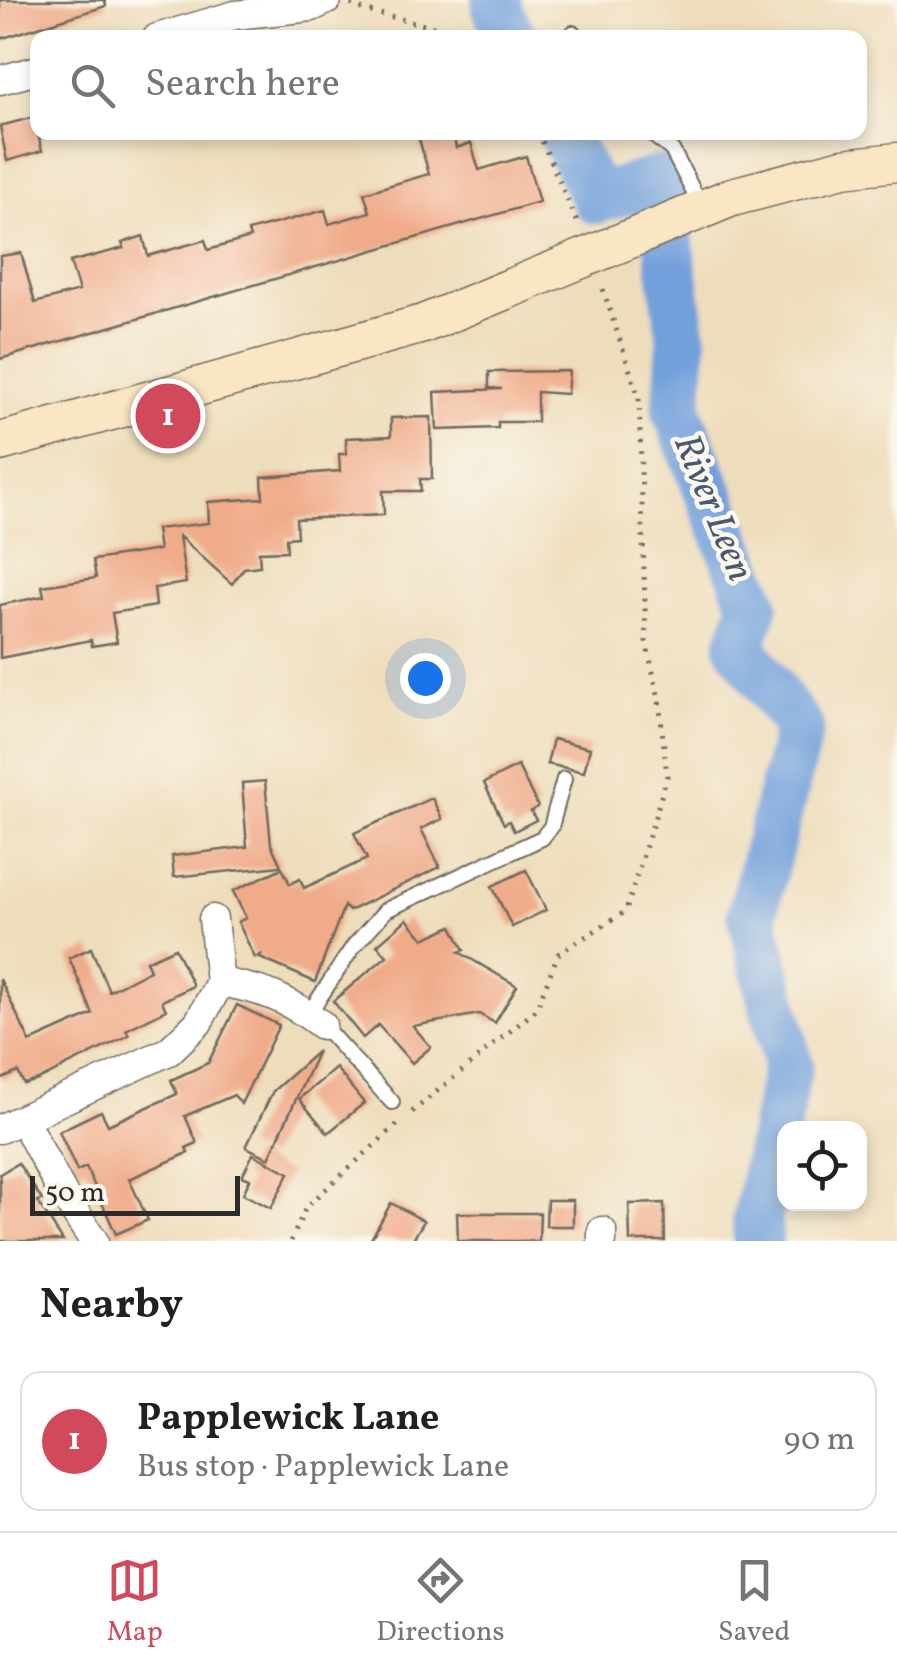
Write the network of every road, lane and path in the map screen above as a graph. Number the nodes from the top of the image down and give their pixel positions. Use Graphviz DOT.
graph roads {
  1 [pos="327,0"];
  2 [pos="344,0"];
  3 [pos="184,30"];
  4 [pos="447,30"];
  5 [pos="30,72"];
  6 [pos="0,80"];
  7 [pos="542,140"];
  8 [pos="659,140"];
  9 [pos="897,162"];
  10 [pos="702,208"];
  11 [pos="591,253"];
  12 [pos="639,398"];
  13 [pos="0,442"];
  14 [pos="564,779"];
  15 [pos="212,919"];
  16 [pos="220,982"];
  17 [pos="315,1020"];
  18 [pos="392,1102"];
  19 [pos="12,1124"];
  20 [pos="94,1241"];
  1 -- 3 [label="street"];
  2 -- 4 [label="path"];
  5 -- 6 [label="street"];
  7 -- 11 [label="path"];
  8 -- 10 [label="lane"];
  9 -- 10 [label="street"];
  10 -- 11 [label="street"];
  11 -- 12 [label="path"];
  11 -- 13 [label="street"];
  14 -- 17 [label="lane"];
  15 -- 16 [label="street"];
  16 -- 17 [label="street"];
  16 -- 19 [label="street"];
  17 -- 18 [label="lane"];
  19 -- 20 [label="street"];
}
